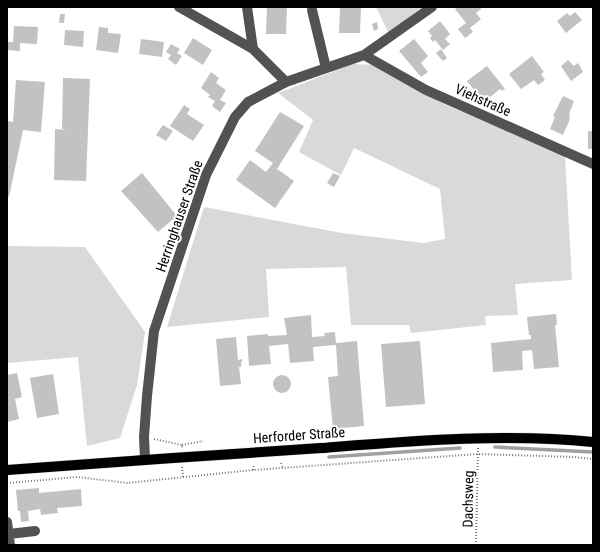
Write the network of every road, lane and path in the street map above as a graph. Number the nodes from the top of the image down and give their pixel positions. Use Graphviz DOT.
graph roads {
  1 [pos="179,7"];
  2 [pos="247,7"];
  3 [pos="432,7"];
  4 [pos="312,10"];
  5 [pos="253,49"];
  6 [pos="364,55"];
  7 [pos="326,68"];
  8 [pos="286,82"];
  9 [pos="593,164"];
  10 [pos="144,437"];
  11 [pos="203,441"];
  12 [pos="593,442"];
  13 [pos="182,445"];
  14 [pos="182,450"];
  15 [pos="478,454"];
  16 [pos="145,459"];
  17 [pos="593,459"];
  18 [pos="281,463"];
  19 [pos="254,465"];
  20 [pos="282,468"];
  21 [pos="7,470"];
  22 [pos="253,470"];
  23 [pos="7,483"];
  24 [pos="7,522"];
  25 [pos="35,531"];
  26 [pos="9,534"];
  27 [pos="10,545"];
  28 [pos="476,545"];
  1 -- 5 [label="street"];
  2 -- 5 [label="street"];
  3 -- 6 [label="street, Herringhauser Straße"];
  4 -- 7 [label="street"];
  5 -- 8 [label="street"];
  6 -- 7 [label="street, Herringhauser Straße"];
  6 -- 9 [label="street, Viehstraße"];
  7 -- 8 [label="street, Herringhauser Straße"];
  8 -- 10 [label="street, Herringhauser Straße"];
  10 -- 13 [label="path"];
  10 -- 16 [label="street, Herringhauser Straße"];
  11 -- 13 [label="path"];
  12 -- 16 [label="main road, Herforder Straße"];
  13 -- 14 [label="path"];
  15 -- 17 [label="path"];
  15 -- 20 [label="path"];
  15 -- 28 [label="path, Dachsweg"];
  16 -- 21 [label="main road, Herforder Straße"];
  18 -- 20 [label="path"];
  19 -- 22 [label="path"];
  20 -- 22 [label="path"];
  22 -- 23 [label="path"];
  24 -- 26 [label="street"];
  25 -- 26 [label="street"];
  26 -- 27 [label="street"];
}
